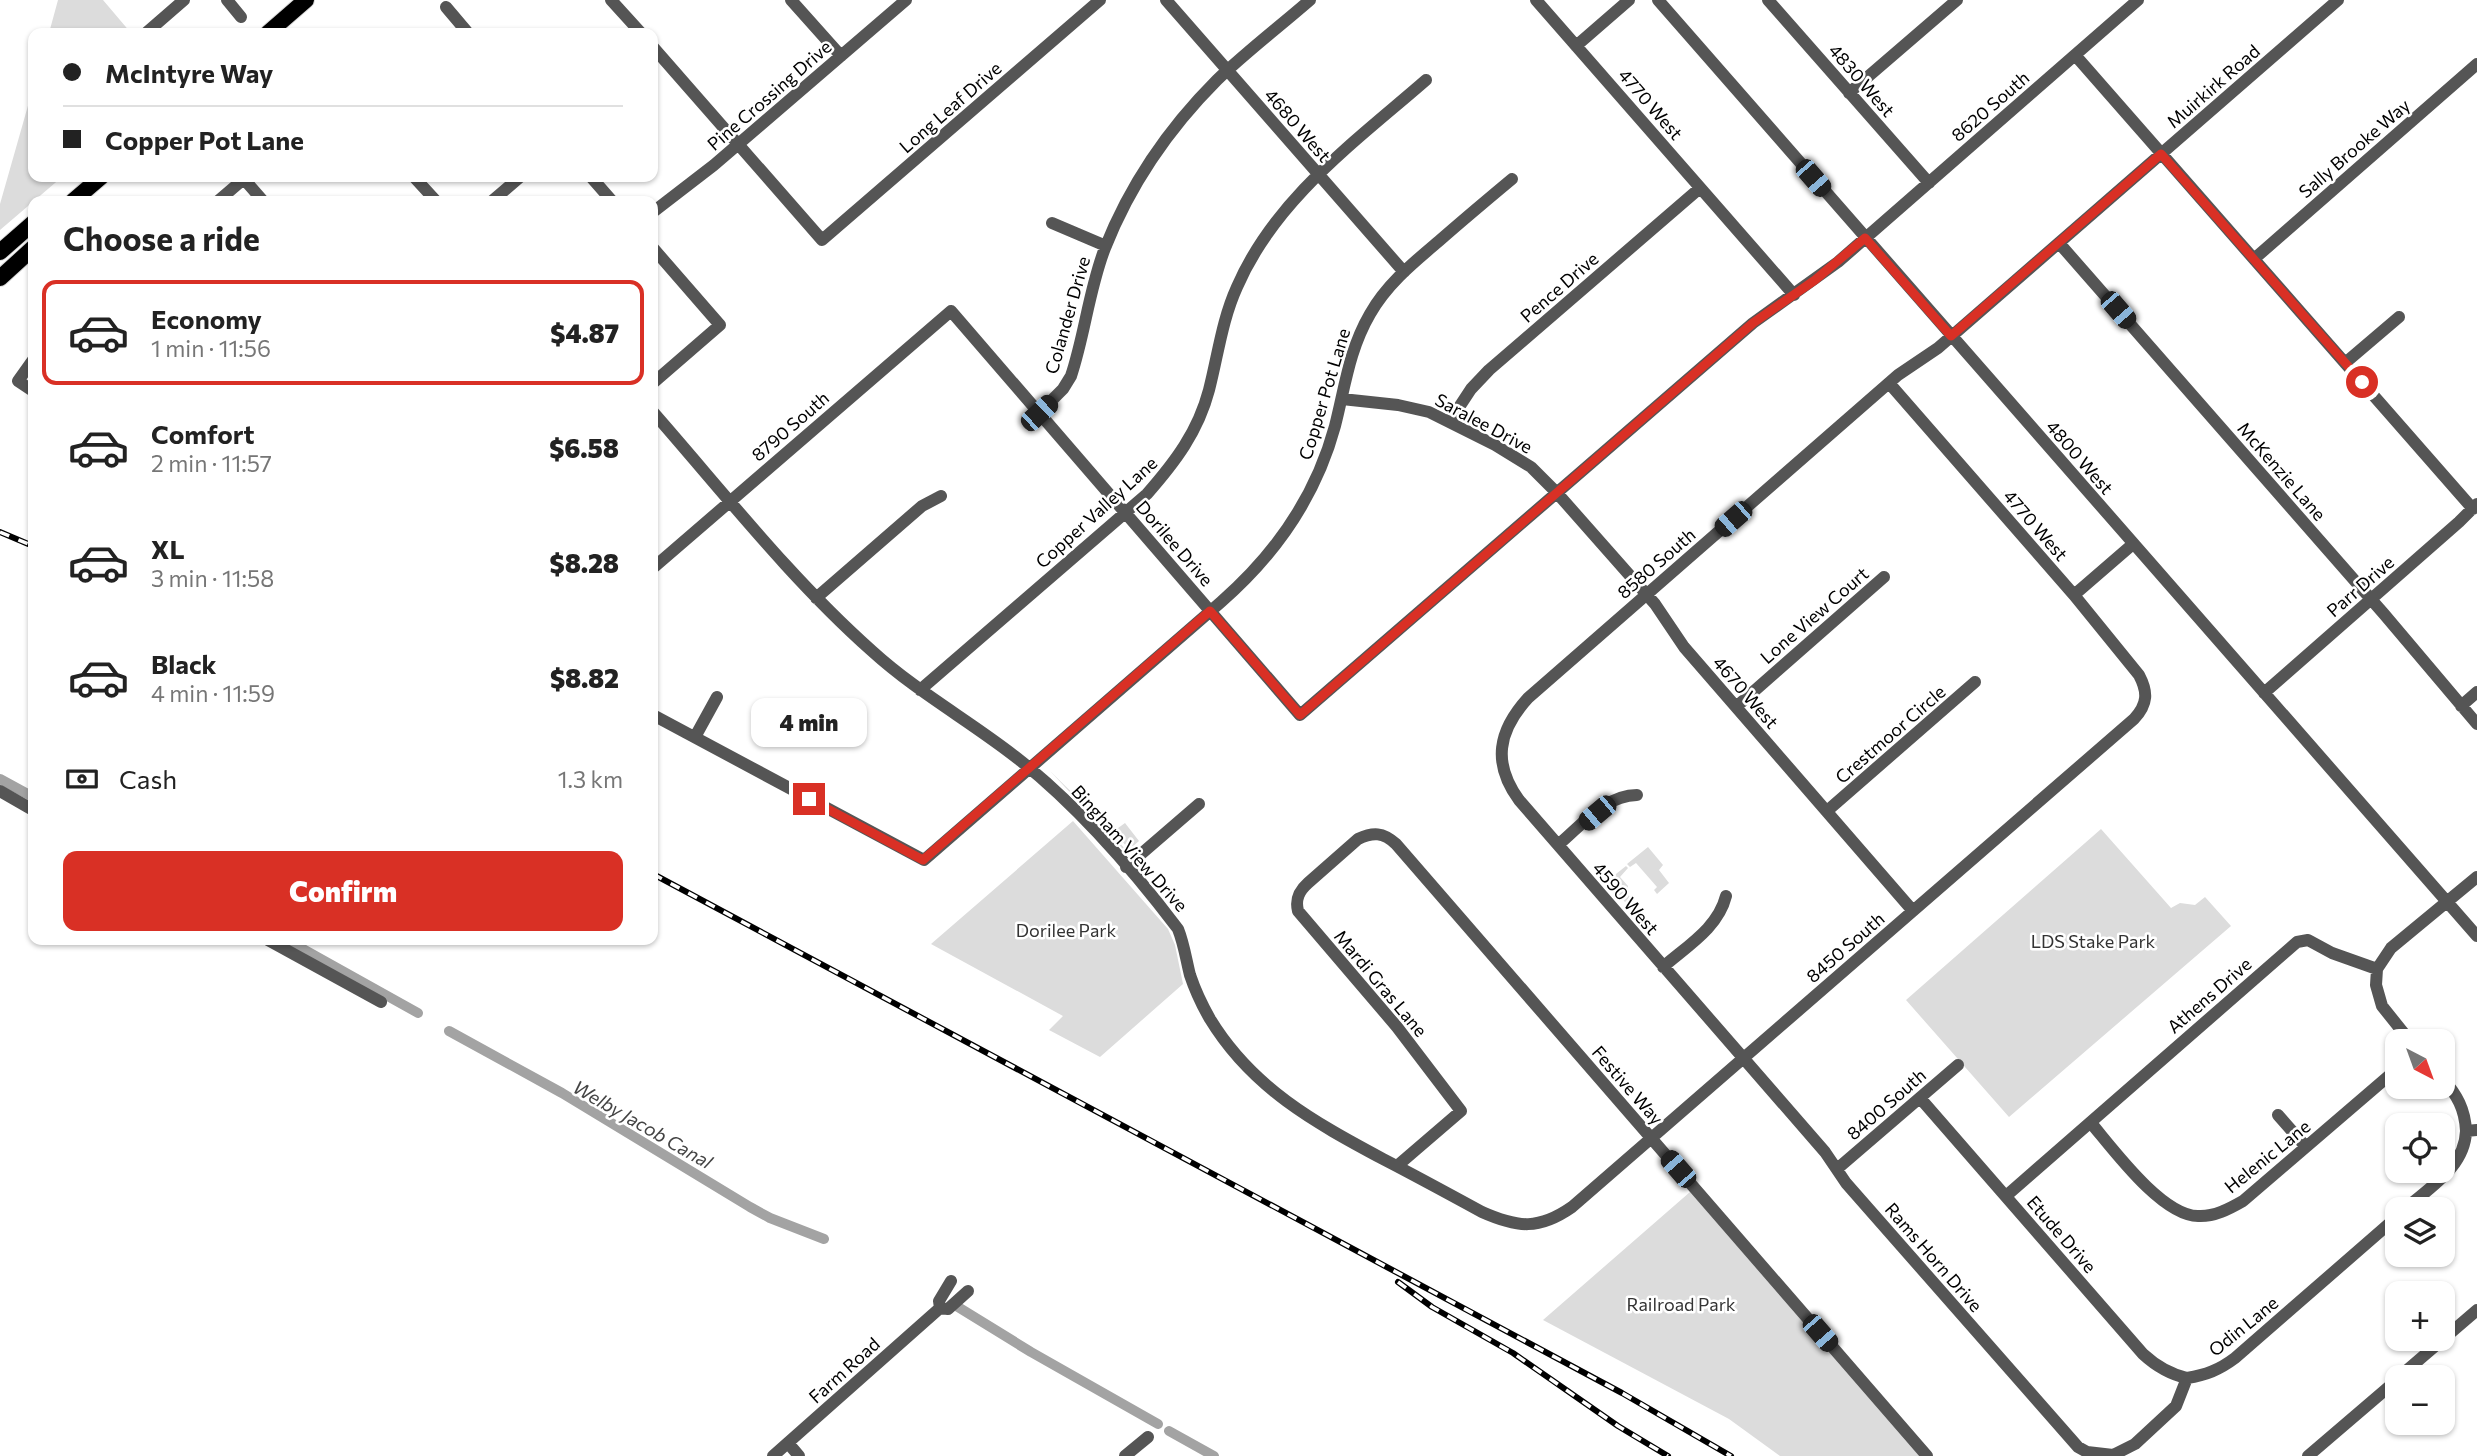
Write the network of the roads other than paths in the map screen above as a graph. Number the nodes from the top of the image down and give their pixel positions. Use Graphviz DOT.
graph roads {
  1 [pos="184,0"];
  2 [pos="227,0"];
  3 [pos="306,0"];
  4 [pos="611,0"];
  5 [pos="791,0"];
  6 [pos="906,0"];
  7 [pos="1100,0"];
  8 [pos="1166,0"];
  9 [pos="1310,0"];
  10 [pos="1536,0"];
  11 [pos="1629,0"];
  12 [pos="1658,0"];
  13 [pos="1769,0"];
  14 [pos="2138,0"];
  15 [pos="2338,0"];
  16 [pos="1949,3"];
  17 [pos="446,7"];
  18 [pos="241,17"];
  19 [pos="152,28"];
  20 [pos="274,28"];
  21 [pos="464,28"];
  22 [pos="636,28"];
  23 [pos="1576,46"];
  24 [pos="658,53"];
  25 [pos="2075,55"];
  26 [pos="841,56"];
  27 [pos="2477,64"];
  28 [pos="1228,71"];
  29 [pos="1426,80"];
  30 [pos="1850,93"];
  31 [pos="738,145"];
  32 [pos="2161,154"];
  33 [pos="1318,175"];
  34 [pos="1512,178"];
  35 [pos="95,182"];
  36 [pos="240,182"];
  37 [pos="248,182"];
  38 [pos="419,182"];
  39 [pos="514,182"];
  40 [pos="595,182"];
  41 [pos="1929,183"];
  42 [pos="1700,188"];
  43 [pos="79,196"];
  44 [pos="224,196"];
  45 [pos="259,196"];
  46 [pos="431,196"];
  47 [pos="498,196"];
  48 [pos="608,196"];
  49 [pos="658,208"];
  50 [pos="1052,223"];
  51 [pos="28,227"];
  52 [pos="1865,238"];
  53 [pos="2059,243"];
  54 [pos="1106,246"];
  55 [pos="0,252"];
  56 [pos="28,253"];
  57 [pos="658,254"];
  58 [pos="2254,259"];
  59 [pos="1404,272"];
  60 [pos="0,278"];
  61 [pos="1794,295"];
  62 [pos="951,311"];
  63 [pos="2399,317"];
  64 [pos="1951,336"];
  65 [pos="2345,363"];
  66 [pos="28,367"];
  67 [pos="658,379"];
  68 [pos="1889,383"];
  69 [pos="28,388"];
  70 [pos="1342,399"];
  71 [pos="1039,413"];
  72 [pos="658,418"];
  73 [pos="1450,421"];
  74 [pos="1558,493"];
  75 [pos="941,496"];
  76 [pos="731,501"];
  77 [pos="2475,506"];
  78 [pos="1125,513"];
  79 [pos="2133,544"];
  80 [pos="658,564"];
  81 [pos="1884,578"];
  82 [pos="1647,595"];
  83 [pos="2074,595"];
  84 [pos="816,598"];
  85 [pos="2371,599"];
  86 [pos="1210,611"];
  87 [pos="1975,682"];
  88 [pos="920,690"];
  89 [pos="2477,692"];
  90 [pos="2264,693"];
  91 [pos="2147,696"];
  92 [pos="717,697"];
  93 [pos="2461,706"];
  94 [pos="1736,707"];
  95 [pos="658,718"];
  96 [pos="2477,724"];
  97 [pos="695,737"];
  98 [pos="1501,751"];
  99 [pos="1029,768"];
  100 [pos="0,791"];
  101 [pos="1637,795"];
  102 [pos="1199,804"];
  103 [pos="28,807"];
  104 [pos="1827,811"];
  105 [pos="1384,835"];
  106 [pos="1558,845"];
  107 [pos="1126,867"];
  108 [pos="2477,877"];
  109 [pos="1726,896"];
  110 [pos="2447,901"];
  111 [pos="1913,911"];
  112 [pos="2477,936"];
  113 [pos="277,945"];
  114 [pos="1663,967"];
  115 [pos="2377,968"];
  116 [pos="381,1002"];
  117 [pos="2400,1029"];
  118 [pos="1743,1059"];
  119 [pos="1958,1065"];
  120 [pos="2385,1079"];
  121 [pos="2455,1095"];
  122 [pos="1920,1098"];
  123 [pos="2278,1115"];
  124 [pos="2091,1123"];
  125 [pos="2472,1130"];
  126 [pos="1651,1138"];
  127 [pos="2306,1147"];
  128 [pos="1398,1166"];
  129 [pos="1837,1170"];
  130 [pos="2006,1196"];
  131 [pos="2418,1197"];
  132 [pos="1558,1217"];
  133 [pos="2385,1227"];
  134 [pos="951,1281"];
  135 [pos="968,1291"];
  136 [pos="939,1309"];
  137 [pos="2477,1310"];
  138 [pos="2413,1365"];
  139 [pos="2187,1378"];
  140 [pos="2385,1389"];
  141 [pos="1148,1437"];
  142 [pos="788,1443"];
  143 [pos="2113,1455"];
  144 [pos="773,1456"];
  145 [pos="799,1456"];
  146 [pos="1125,1456"];
  147 [pos="1927,1456"];
  148 [pos="2308,1456"];
  1 -- 19 [label="street"];
  2 -- 18 [label="street"];
  3 -- 20 [label="main road"];
  4 -- 22 [label="street"];
  5 -- 26 [label="street"];
  6 -- 26 [label="street, Pine Crossing Drive"];
  7 -- 31 [label="street, Long Leaf Drive"];
  8 -- 28 [label="street, 4680 West"];
  9 -- 28 [label="street, Colander Drive"];
  10 -- 23 [label="street, 4770 West"];
  11 -- 23 [label="street"];
  12 -- 52 [label="street, 4800 West"];
  13 -- 30 [label="street, 4830 West"];
  14 -- 25 [label="street, 8620 South"];
  15 -- 32 [label="street, Muirkirk Road"];
  16 -- 30 [label="street"];
  17 -- 21 [label="street"];
  23 -- 42 [label="street, 4770 West"];
  24 -- 31 [label="street"];
  25 -- 32 [label="street"];
  25 -- 41 [label="street, 8620 South"];
  26 -- 31 [label="street, Pine Crossing Drive"];
  27 -- 58 [label="street, Sally Brooke Way"];
  28 -- 33 [label="street, 4680 West"];
  28 -- 54 [label="street, Colander Drive"];
  29 -- 33 [label="street, Copper Valley Lane"];
  30 -- 41 [label="street, 4830 West"];
  31 -- 49 [label="street, Pine Crossing Drive"];
  32 -- 53 [label="street, Muirkirk Road"];
  32 -- 58 [label="street"];
  33 -- 59 [label="street, 4680 West"];
  33 -- 78 [label="street, Copper Valley Lane"];
  34 -- 59 [label="street, Copper Pot Lane"];
  35 -- 43 [label="main road"];
  36 -- 44 [label="street"];
  37 -- 45 [label="street"];
  38 -- 46 [label="street"];
  39 -- 47 [label="street"];
  40 -- 48 [label="street"];
  41 -- 52 [label="street, 8620 South"];
  42 -- 61 [label="street, 4770 West"];
  42 -- 73 [label="street, Pence Drive"];
  50 -- 54 [label="street"];
  51 -- 55 [label="main road"];
  52 -- 61 [label="street, Dorilee Drive"];
  52 -- 64 [label="street, 4800 West"];
  53 -- 64 [label="street, Muirkirk Road"];
  53 -- 85 [label="street, McKenzie Lane"];
  54 -- 71 [label="street, Colander Drive"];
  56 -- 60 [label="main road"];
  57 -- 67 [label="street"];
  58 -- 65 [label="street"];
  59 -- 70 [label="street, Copper Pot Lane"];
  61 -- 74 [label="street, Dorilee Drive"];
  62 -- 71 [label="street, Dorilee Drive"];
  62 -- 76 [label="street, 8790 South"];
  63 -- 65 [label="street"];
  64 -- 68 [label="street, 8580 South"];
  64 -- 79 [label="street, 4800 West"];
  65 -- 77 [label="street"];
  66 -- 69 [label="street"];
  68 -- 82 [label="street, 8580 South"];
  68 -- 83 [label="street, 4770 West"];
  70 -- 73 [label="street, Saralee Drive"];
  70 -- 86 [label="street, Copper Pot Lane"];
  71 -- 78 [label="street, Dorilee Drive"];
  72 -- 76 [label="street, Bingham View Drive"];
  73 -- 74 [label="street, Saralee Drive"];
  74 -- 82 [label="street, 4670 West"];
  74 -- 86 [label="street, Dorilee Drive"];
  75 -- 84 [label="street"];
  76 -- 80 [label="street, 8790 South"];
  76 -- 84 [label="street, Bingham View Drive"];
  77 -- 85 [label="street, Parr Drive"];
  78 -- 86 [label="street, Dorilee Drive"];
  78 -- 88 [label="street, Copper Valley Lane"];
  79 -- 83 [label="street"];
  79 -- 90 [label="street, 4800 West"];
  81 -- 94 [label="street, Lone View Court"];
  82 -- 94 [label="street, 4670 West"];
  82 -- 98 [label="street, 8580 South"];
  83 -- 91 [label="street, 4770 West"];
  84 -- 88 [label="street, Bingham View Drive"];
  85 -- 90 [label="street, Parr Drive"];
  85 -- 93 [label="street, McKenzie Lane"];
  86 -- 99 [label="street, Copper Pot Lane"];
  87 -- 104 [label="street, Crestmoor Circle"];
  88 -- 99 [label="street, Bingham View Drive"];
  89 -- 93 [label="street"];
  90 -- 110 [label="street, 4800 West"];
  91 -- 111 [label="street, 8450 South"];
  92 -- 97 [label="street"];
  93 -- 96 [label="street, McKenzie Lane"];
  94 -- 104 [label="street, 4670 West"];
  95 -- 97 [label="street, Copper Pot Lane"];
  97 -- 99 [label="street, Copper Pot Lane"];
  98 -- 106 [label="street, 4590 West"];
  99 -- 107 [label="street, Bingham View Drive"];
  100 -- 103 [label="street"];
  101 -- 106 [label="street"];
  102 -- 107 [label="street"];
  104 -- 111 [label="street, 4670 West"];
  105 -- 126 [label="street, Festive Way"];
  105 -- 128 [label="street, Mardi Gras Lane"];
  106 -- 114 [label="street, 4590 West"];
  107 -- 128 [label="street, Bingham View Drive"];
  108 -- 110 [label="street"];
  109 -- 114 [label="street"];
  110 -- 112 [label="street, 4800 West"];
  110 -- 115 [label="street"];
  111 -- 118 [label="street, 8450 South"];
  113 -- 116 [label="street"];
  114 -- 118 [label="street, 4590 West"];
  115 -- 117 [label="street"];
  115 -- 124 [label="street, Athens Drive"];
  118 -- 126 [label="street, 8450 South"];
  118 -- 129 [label="street, Rams Horn Drive"];
  119 -- 122 [label="street, 8400 South"];
  120 -- 127 [label="street, Helenic Lane"];
  121 -- 125 [label="street"];
  122 -- 129 [label="street, 8400 South"];
  122 -- 130 [label="street, Etude Drive"];
  123 -- 127 [label="street"];
  124 -- 127 [label="street, Helenic Lane"];
  124 -- 130 [label="street, Athens Drive"];
  125 -- 131 [label="street"];
  126 -- 132 [label="street, 8450 South"];
  126 -- 147 [label="street, Festive Way"];
  128 -- 132 [label="street, Bingham View Drive"];
  129 -- 143 [label="street, Rams Horn Drive"];
  130 -- 139 [label="street, Etude Drive"];
  133 -- 139 [label="street, Odin Lane"];
  134 -- 136 [label="street"];
  135 -- 136 [label="street, Farm Road"];
  136 -- 142 [label="street, Farm Road"];
  137 -- 138 [label="street"];
  139 -- 143 [label="street"];
  140 -- 148 [label="street"];
  141 -- 146 [label="street"];
  142 -- 144 [label="street, Farm Road"];
  142 -- 145 [label="street"];
}
